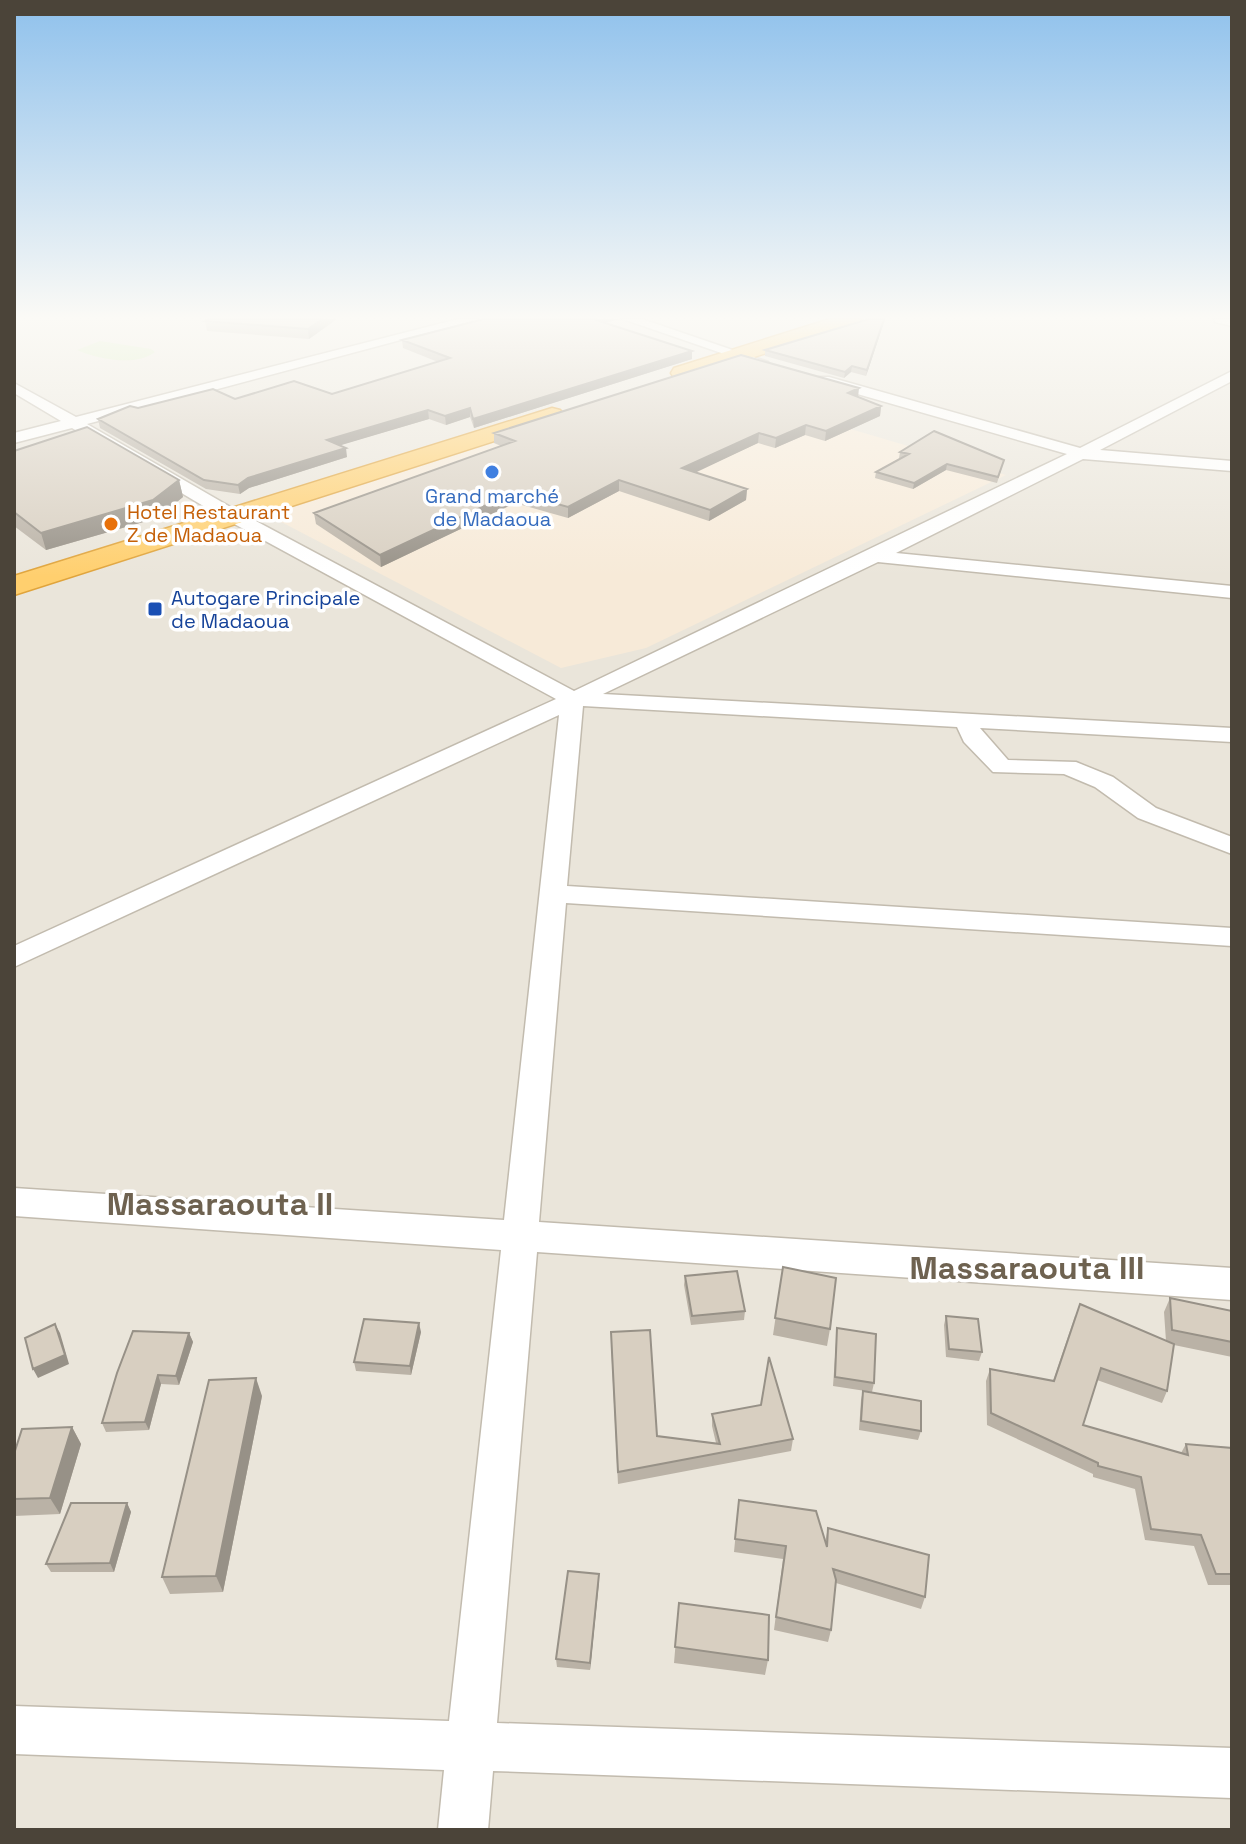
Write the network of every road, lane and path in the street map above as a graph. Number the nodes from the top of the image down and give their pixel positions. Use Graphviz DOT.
graph roads {
  1 [pos="46,405"];
  2 [pos="141,405"];
  3 [pos="911,405"];
  4 [pos="1175,405"];
  5 [pos="575,408"];
  6 [pos="76,422"];
  7 [pos="14,438"];
  8 [pos="1083,454"];
  9 [pos="1232,466"];
  10 [pos="233,516"];
  11 [pos="879,557"];
  12 [pos="14,586"];
  13 [pos="1232,592"];
  14 [pos="572,699"];
  15 [pos="966,721"];
  16 [pos="1232,735"];
  17 [pos="1232,846"];
  18 [pos="553,894"];
  19 [pos="1232,937"];
  20 [pos="14,957"];
  21 [pos="14,1202"];
  22 [pos="520,1236"];
  23 [pos="1232,1284"];
  24 [pos="14,1730"];
  25 [pos="472,1746"];
  26 [pos="1232,1773"];
  27 [pos="463,1830"];
  1 -- 6 [label="street"];
  2 -- 6 [label="street"];
  3 -- 8 [label="street"];
  4 -- 8 [label="street"];
  5 -- 10 [label="highway"];
  6 -- 7 [label="street"];
  6 -- 10 [label="street"];
  8 -- 9 [label="street"];
  8 -- 11 [label="street"];
  10 -- 12 [label="highway"];
  10 -- 14 [label="street"];
  11 -- 13 [label="street"];
  11 -- 14 [label="street"];
  14 -- 15 [label="street"];
  14 -- 18 [label="street"];
  14 -- 20 [label="street"];
  15 -- 16 [label="street"];
  15 -- 17 [label="street"];
  18 -- 19 [label="street"];
  18 -- 22 [label="street"];
  21 -- 22 [label="street"];
  22 -- 23 [label="street"];
  22 -- 25 [label="street"];
  24 -- 25 [label="street"];
  25 -- 26 [label="street"];
  25 -- 27 [label="street"];
}
